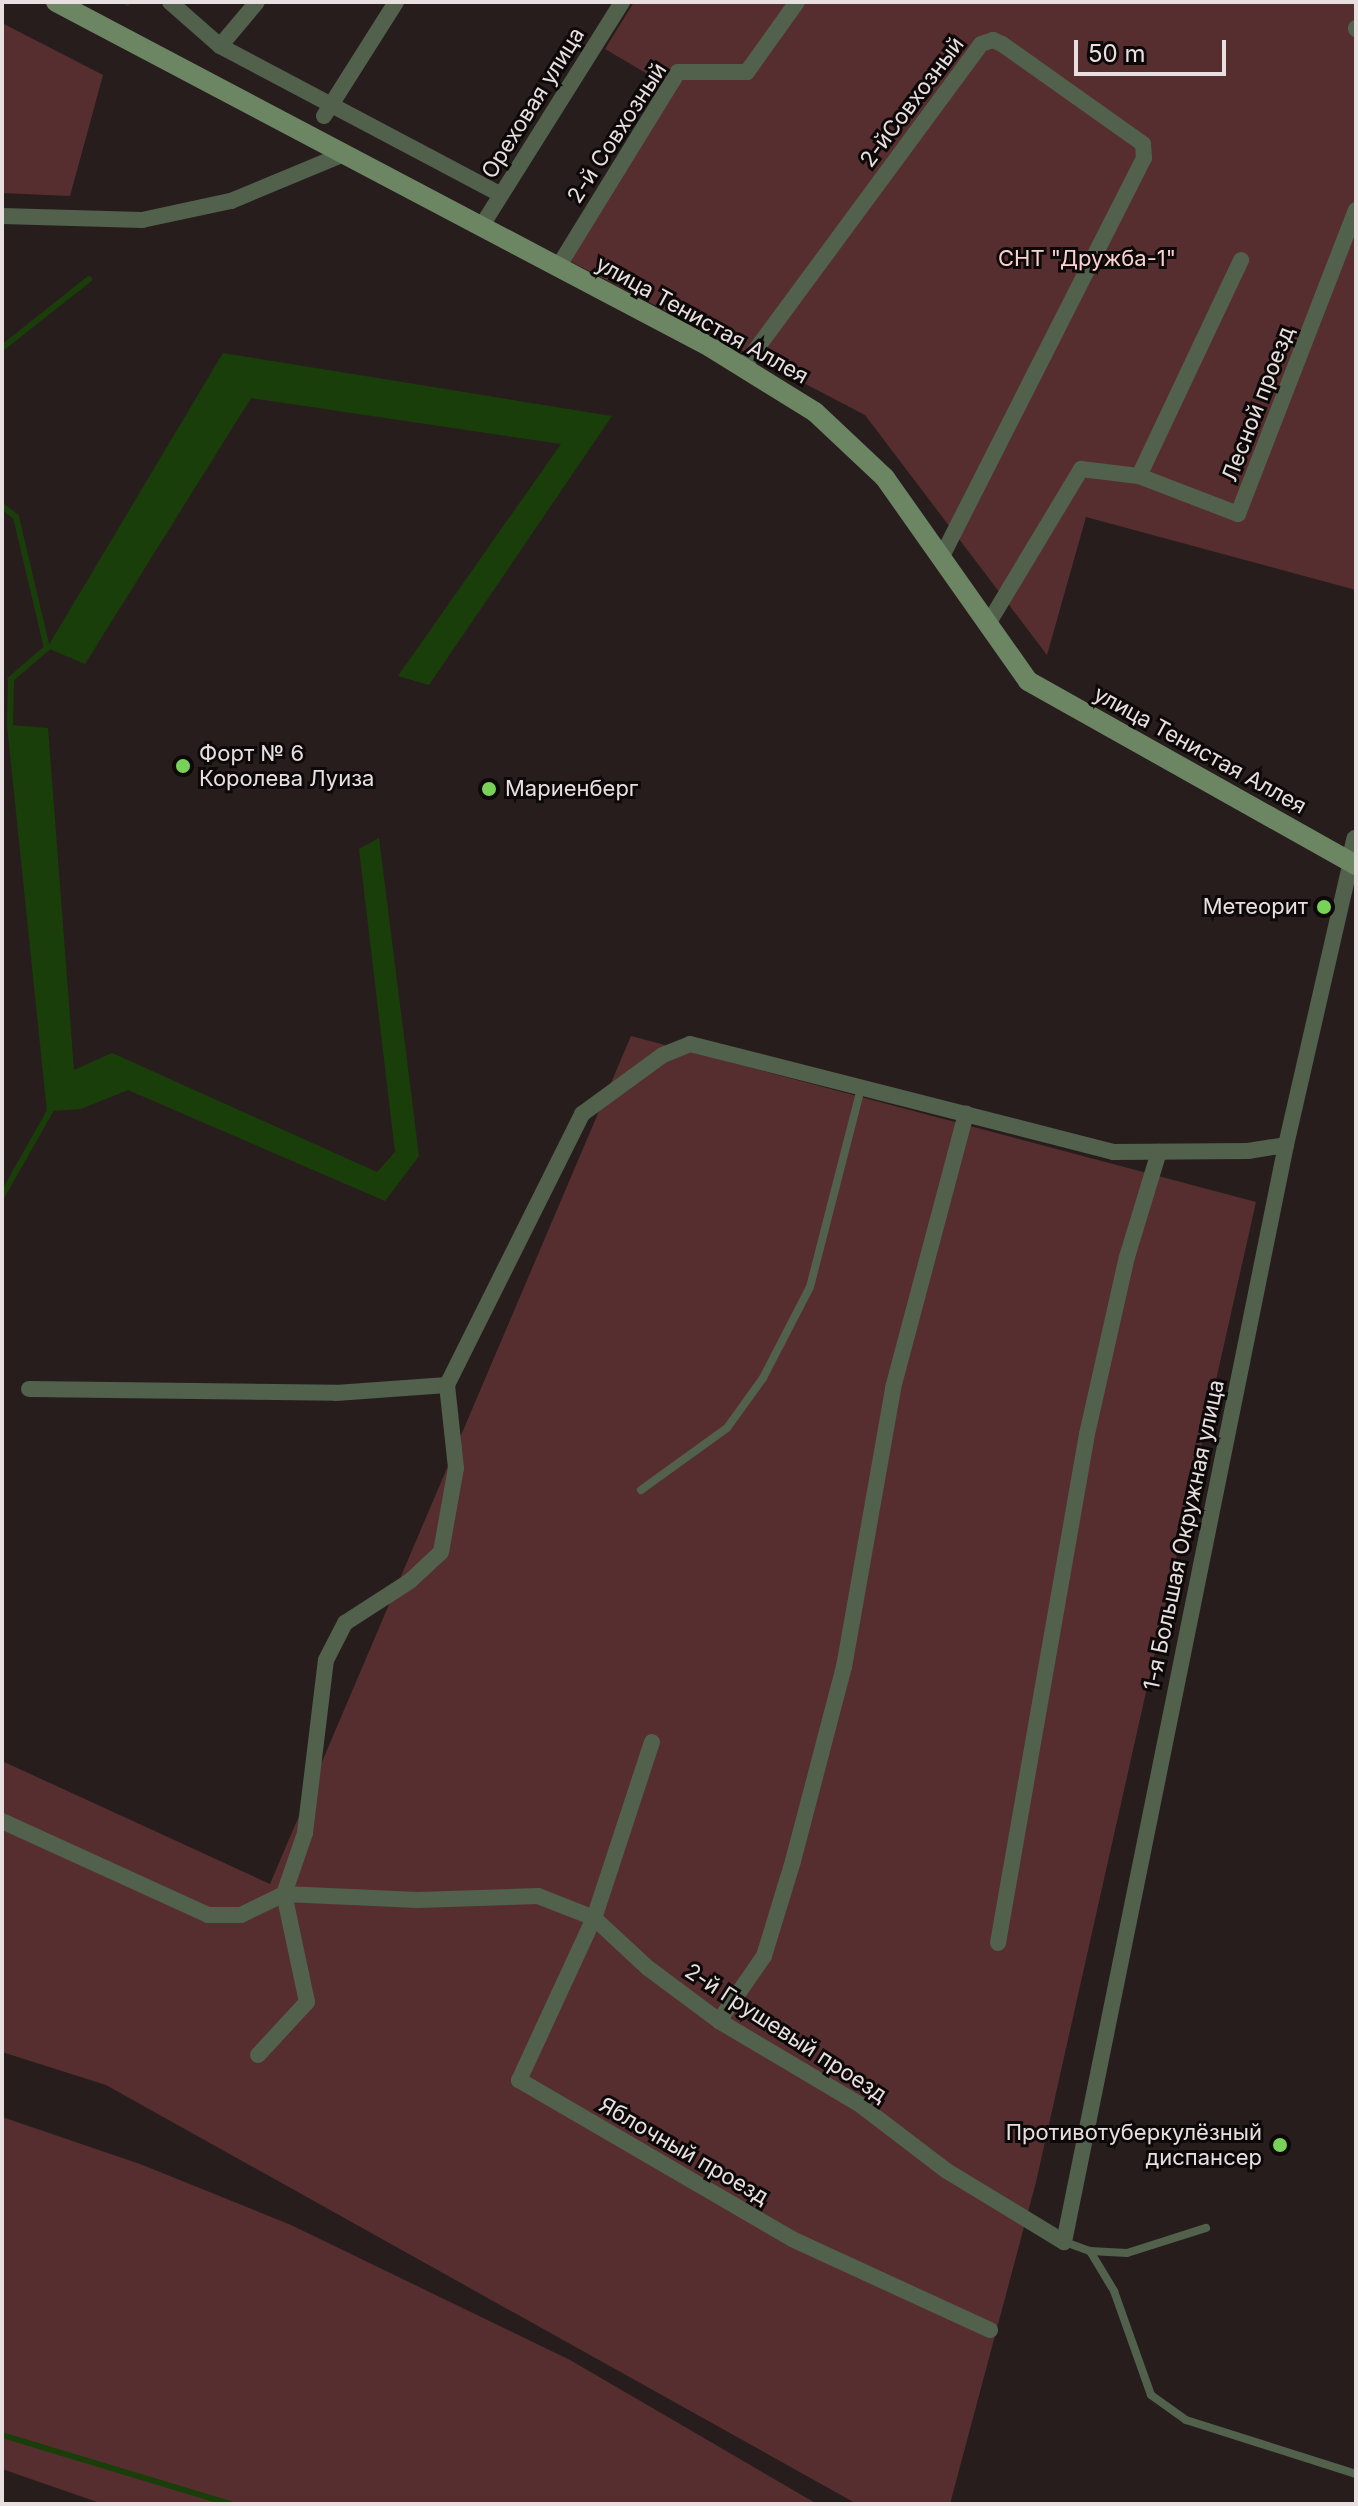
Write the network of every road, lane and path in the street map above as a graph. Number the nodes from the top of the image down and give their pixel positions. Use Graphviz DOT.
graph roads {
  1 [pos="56,2"];
  2 [pos="170,2"];
  3 [pos="257,2"];
  4 [pos="396,2"];
  5 [pos="622,2"];
  6 [pos="797,2"];
  7 [pos="220,46"];
  8 [pos="327,110"];
  9 [pos="344,154"];
  10 [pos="501,195"];
  11 [pos="1356,210"];
  12 [pos="2,216"];
  13 [pos="481,227"];
  14 [pos="1241,260"];
  15 [pos="558,267"];
  16 [pos="743,367"];
  17 [pos="1139,476"];
  18 [pos="941,558"];
  19 [pos="988,624"];
  20 [pos="1356,840"];
  21 [pos="1353,863"];
  22 [pos="861,1087"];
  23 [pos="966,1114"];
  24 [pos="1286,1145"];
  25 [pos="1159,1152"];
  26 [pos="447,1385"];
  27 [pos="29,1389"];
  28 [pos="641,1490"];
  29 [pos="652,1742"];
  30 [pos="2,1821"];
  31 [pos="284,1894"];
  32 [pos="594,1918"];
  33 [pos="998,1943"];
  34 [pos="719,2021"];
  35 [pos="258,2055"];
  36 [pos="1206,2228"];
  37 [pos="1064,2242"];
  38 [pos="1090,2251"];
  39 [pos="990,2330"];
  40 [pos="1356,2474"];
  1 -- 9 [label="main road, улица Тенистая Аллея"];
  2 -- 7 [label="street"];
  3 -- 7 [label="street"];
  4 -- 8 [label="street"];
  5 -- 10 [label="street, Ореховая улица"];
  6 -- 15 [label="street, 2-й Совхозный"];
  7 -- 8 [label="street"];
  8 -- 10 [label="street"];
  9 -- 12 [label="street"];
  9 -- 13 [label="main road, улица Тенистая Аллея"];
  10 -- 13 [label="street, Ореховая улица"];
  11 -- 17 [label="street, Лесной проезд"];
  13 -- 15 [label="main road, улица Тенистая Аллея"];
  14 -- 17 [label="street"];
  15 -- 16 [label="main road, улица Тенистая Аллея"];
  16 -- 18 [label="main road, улица Тенистая Аллея"];
  16 -- 18 [label="street, 2-йСовхозный"];
  17 -- 19 [label="street, Лесной проезд"];
  18 -- 19 [label="main road, улица Тенистая Аллея"];
  19 -- 21 [label="main road, улица Тенистая Аллея"];
  20 -- 21 [label="street, 1-я Большая Окружная улица"];
  21 -- 24 [label="street, 1-я Большая Окружная улица"];
  22 -- 23 [label="street"];
  22 -- 26 [label="street"];
  22 -- 28 [label="lane"];
  23 -- 25 [label="street"];
  23 -- 34 [label="street"];
  24 -- 25 [label="street"];
  24 -- 37 [label="street, 1-я Большая Окружная улица"];
  25 -- 33 [label="street"];
  26 -- 27 [label="street"];
  26 -- 31 [label="street"];
  29 -- 32 [label="street"];
  30 -- 31 [label="street"];
  31 -- 32 [label="street, 2-й Грушевый проезд"];
  31 -- 35 [label="street"];
  32 -- 34 [label="street, 2-й Грушевый проезд"];
  32 -- 39 [label="street, Яблочный проезд"];
  34 -- 37 [label="street, 2-й Грушевый проезд"];
  36 -- 38 [label="lane"];
  37 -- 38 [label="lane"];
  38 -- 40 [label="lane"];
}
